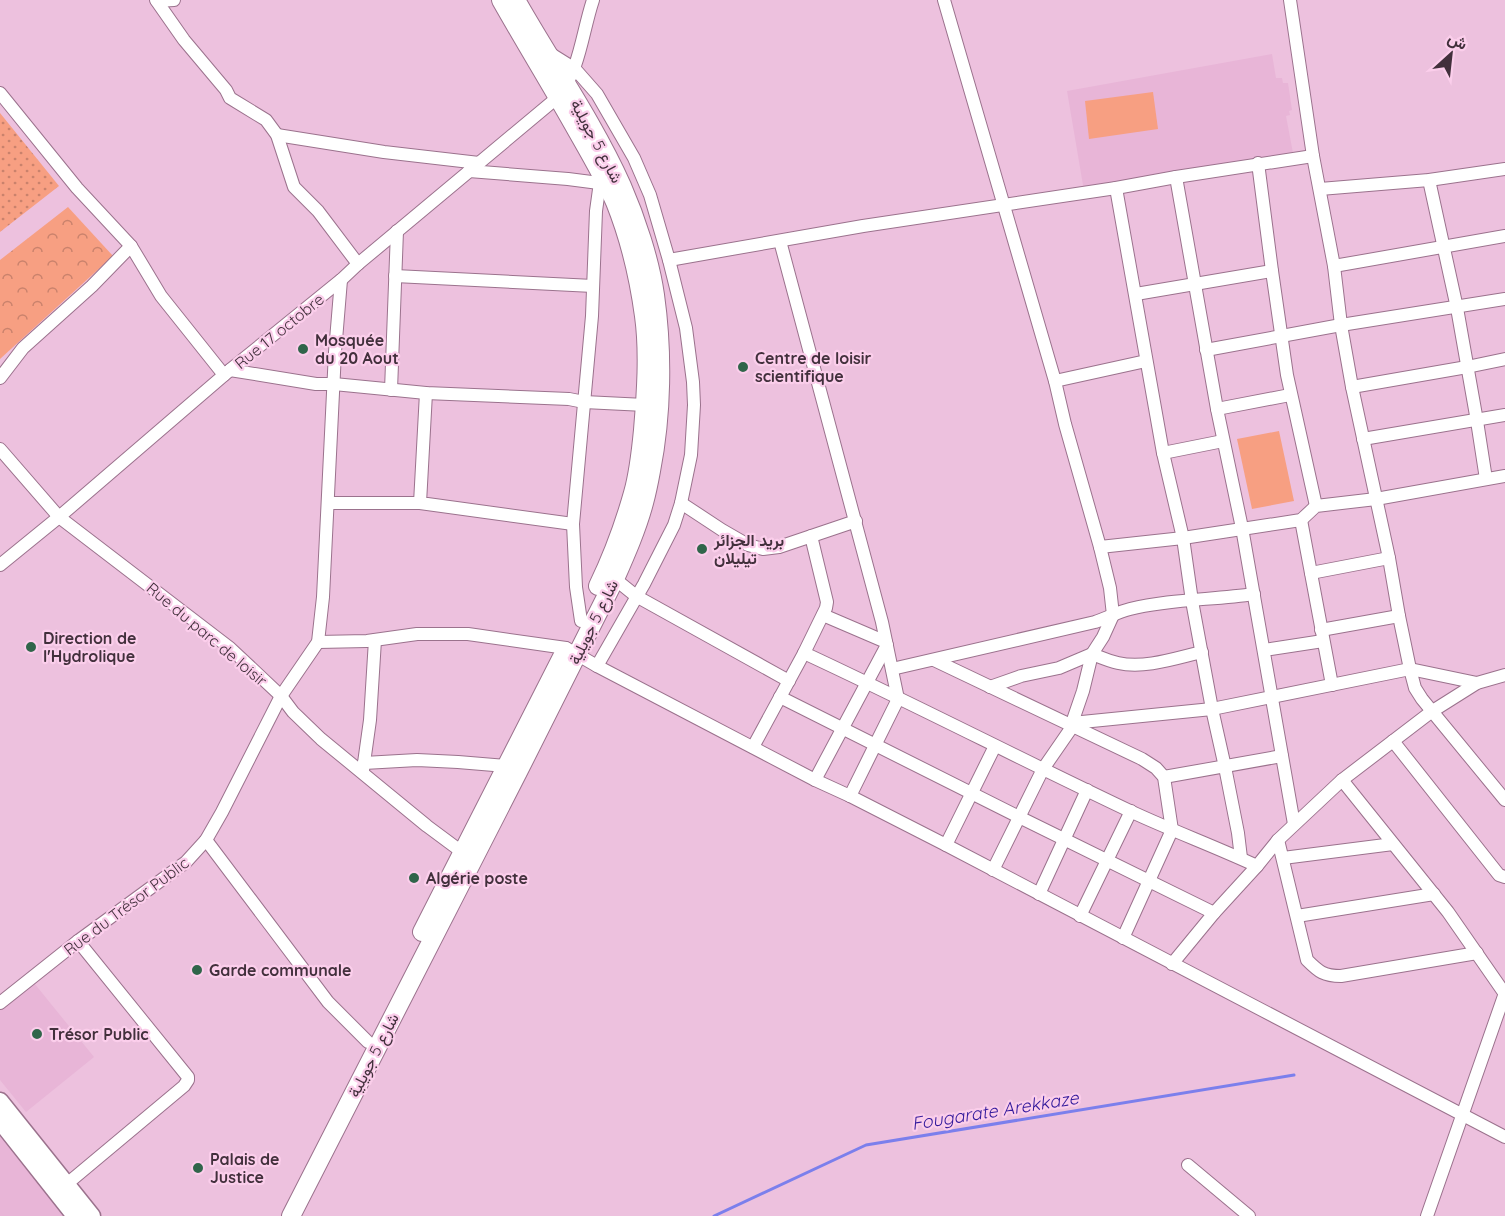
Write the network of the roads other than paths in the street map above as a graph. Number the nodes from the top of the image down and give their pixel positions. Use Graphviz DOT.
graph roads {
  1 [pos="174,0"];
  2 [pos="501,0"];
  3 [pos="516,0"];
  4 [pos="593,0"];
  5 [pos="944,0"];
  6 [pos="1290,0"];
  7 [pos="157,1"];
  8 [pos="545,50"];
  9 [pos="575,69"];
  10 [pos="562,91"];
  11 [pos="0,93"];
  12 [pos="277,135"];
  13 [pos="1313,156"];
  14 [pos="1258,163"];
  15 [pos="474,167"];
  16 [pos="1505,169"];
  17 [pos="1176,177"];
  18 [pos="600,178"];
  19 [pos="1429,180"];
  20 [pos="1116,188"];
  21 [pos="1320,189"];
  22 [pos="1003,205"];
  23 [pos="397,231"];
  24 [pos="1505,236"];
  25 [pos="780,241"];
  26 [pos="131,246"];
  27 [pos="1443,246"];
  28 [pos="669,260"];
  29 [pos="358,264"];
  30 [pos="1334,266"];
  31 [pos="1272,271"];
  32 [pos="395,276"];
  33 [pos="341,280"];
  34 [pos="1194,285"];
  35 [pos="593,286"];
  36 [pos="1136,294"];
  37 [pos="1505,299"];
  38 [pos="1456,308"];
  39 [pos="1341,325"];
  40 [pos="1281,336"];
  41 [pos="1206,350"];
  42 [pos="1505,359"];
  43 [pos="1146,361"];
  44 [pos="1467,367"];
  45 [pos="227,373"];
  46 [pos="0,378"];
  47 [pos="1055,381"];
  48 [pos="334,384"];
  49 [pos="1352,387"];
  50 [pos="391,390"];
  51 [pos="426,393"];
  52 [pos="1290,395"];
  53 [pos="584,402"];
  54 [pos="645,405"];
  55 [pos="1217,409"];
  56 [pos="1505,415"];
  57 [pos="1477,421"];
  58 [pos="1363,439"];
  59 [pos="1223,441"];
  60 [pos="0,449"];
  61 [pos="1163,453"];
  62 [pos="1505,476"];
  63 [pos="1486,479"];
  64 [pos="1376,499"];
  65 [pos="328,503"];
  66 [pos="420,503"];
  67 [pos="681,503"];
  68 [pos="1316,506"];
  69 [pos="59,517"];
  70 [pos="1301,520"];
  71 [pos="856,521"];
  72 [pos="573,525"];
  73 [pos="1242,528"];
  74 [pos="810,536"];
  75 [pos="1183,538"];
  76 [pos="1100,546"];
  77 [pos="1389,558"];
  78 [pos="0,565"];
  79 [pos="1311,573"];
  80 [pos="615,579"];
  81 [pos="1254,594"];
  82 [pos="636,596"];
  83 [pos="1192,601"];
  84 [pos="823,615"];
  85 [pos="1113,615"];
  86 [pos="1399,616"];
  87 [pos="581,621"];
  88 [pos="1322,635"];
  89 [pos="375,640"];
  90 [pos="318,642"];
  91 [pos="886,644"];
  92 [pos="1264,650"];
  93 [pos="572,651"];
  94 [pos="804,652"];
  95 [pos="1202,652"];
  96 [pos="1092,654"];
  97 [pos="934,660"];
  98 [pos="597,666"];
  99 [pos="892,669"];
  100 [pos="1410,669"];
  101 [pos="1505,675"];
  102 [pos="789,681"];
  103 [pos="867,682"];
  104 [pos="1477,683"];
  105 [pos="1332,685"];
  106 [pos="990,687"];
  107 [pos="281,696"];
  108 [pos="1273,696"];
  109 [pos="780,697"];
  110 [pos="898,699"];
  111 [pos="1212,709"];
  112 [pos="1431,712"];
  113 [pos="1072,725"];
  114 [pos="841,728"];
  115 [pos="1393,741"];
  116 [pos="876,745"];
  117 [pos="995,746"];
  118 [pos="753,747"];
  119 [pos="1282,756"];
  120 [pos="506,766"];
  121 [pos="1225,767"];
  122 [pos="363,768"];
  123 [pos="1043,769"];
  124 [pos="1164,777"];
  125 [pos="815,780"];
  126 [pos="1342,780"];
  127 [pos="1087,790"];
  128 [pos="972,794"];
  129 [pos="850,796"];
  130 [pos="1505,800"];
  131 [pos="1131,811"];
  132 [pos="1019,817"];
  133 [pos="1294,824"];
  134 [pos="1172,830"];
  135 [pos="1064,839"];
  136 [pos="206,840"];
  137 [pos="1278,840"];
  138 [pos="1393,844"];
  139 [pos="946,845"];
  140 [pos="468,854"];
  141 [pos="1241,858"];
  142 [pos="1283,858"];
  143 [pos="1107,860"];
  144 [pos="1257,866"];
  145 [pos="993,870"];
  146 [pos="1505,877"];
  147 [pos="1149,881"];
  148 [pos="1039,894"];
  149 [pos="1434,894"];
  150 [pos="1214,913"];
  151 [pos="1080,916"];
  152 [pos="1297,916"];
  153 [pos="1123,938"];
  154 [pos="78,941"];
  155 [pos="1477,953"];
  156 [pos="1172,964"];
  157 [pos="1505,993"];
  158 [pos="0,1003"];
  159 [pos="368,1042"];
  160 [pos="0,1101"];
  161 [pos="343,1101"];
  162 [pos="1463,1114"];
  163 [pos="0,1121"];
  164 [pos="1505,1137"];
  165 [pos="1188,1166"];
  166 [pos="62,1189"];
  167 [pos="75,1216"];
  168 [pos="92,1216"];
  169 [pos="279,1216"];
  170 [pos="291,1216"];
  171 [pos="1249,1216"];
  172 [pos="1427,1216"];
  1 -- 7 [label="street"];
  2 -- 10 [label="main road, شارع 5 جويلية"];
  3 -- 8 [label="main road, شارع 5 جويلية"];
  4 -- 9 [label="street"];
  5 -- 22 [label="street"];
  6 -- 13 [label="street"];
  7 -- 12 [label="street"];
  8 -- 9 [label="street"];
  8 -- 10 [label="main road, شارع 5 جويلية"];
  9 -- 10 [label="street"];
  9 -- 28 [label="street"];
  10 -- 15 [label="street, Rue 17 octobre"];
  10 -- 18 [label="main road, شارع 5 جويلية"];
  10 -- 80 [label="main road, شارع 5 جويلية"];
  11 -- 26 [label="street"];
  12 -- 15 [label="street"];
  12 -- 29 [label="street"];
  13 -- 14 [label="street"];
  13 -- 21 [label="street"];
  14 -- 17 [label="street"];
  14 -- 31 [label="street"];
  15 -- 18 [label="street"];
  15 -- 23 [label="street, Rue 17 octobre"];
  16 -- 19 [label="street"];
  17 -- 20 [label="street"];
  17 -- 34 [label="street"];
  18 -- 35 [label="street"];
  18 -- 54 [label="main road, شارع 5 جويلية"];
  19 -- 21 [label="street"];
  19 -- 27 [label="street"];
  20 -- 22 [label="street"];
  20 -- 36 [label="street"];
  21 -- 30 [label="street"];
  22 -- 25 [label="street"];
  22 -- 47 [label="street"];
  23 -- 29 [label="street, Rue 17 octobre"];
  23 -- 32 [label="street"];
  24 -- 27 [label="street"];
  25 -- 28 [label="street"];
  25 -- 71 [label="street"];
  26 -- 45 [label="street"];
  26 -- 46 [label="street"];
  27 -- 30 [label="street"];
  27 -- 38 [label="street"];
  28 -- 67 [label="street"];
  29 -- 33 [label="street, Rue 17 octobre"];
  30 -- 39 [label="street"];
  31 -- 34 [label="street"];
  31 -- 40 [label="street"];
  32 -- 35 [label="street"];
  32 -- 50 [label="street"];
  33 -- 45 [label="street, Rue 17 octobre"];
  33 -- 48 [label="street"];
  34 -- 36 [label="street"];
  34 -- 41 [label="street"];
  35 -- 53 [label="street"];
  36 -- 43 [label="street"];
  37 -- 38 [label="street"];
  38 -- 39 [label="street"];
  38 -- 44 [label="street"];
  39 -- 40 [label="street"];
  39 -- 49 [label="street"];
  40 -- 41 [label="street"];
  40 -- 52 [label="street"];
  41 -- 55 [label="street"];
  42 -- 44 [label="street"];
  43 -- 47 [label="street"];
  43 -- 61 [label="street"];
  44 -- 49 [label="street"];
  44 -- 57 [label="street"];
  45 -- 48 [label="street"];
  45 -- 69 [label="street, Rue 17 octobre"];
  47 -- 76 [label="street"];
  48 -- 50 [label="street"];
  48 -- 65 [label="street"];
  49 -- 58 [label="street"];
  50 -- 51 [label="street"];
  51 -- 53 [label="street"];
  51 -- 66 [label="street"];
  52 -- 55 [label="street"];
  52 -- 68 [label="street"];
  53 -- 54 [label="street"];
  53 -- 72 [label="street"];
  54 -- 87 [label="main road, شارع 5 جويلية"];
  55 -- 59 [label="street"];
  56 -- 57 [label="street"];
  57 -- 58 [label="street"];
  57 -- 63 [label="street"];
  58 -- 64 [label="street"];
  59 -- 61 [label="street"];
  59 -- 73 [label="street"];
  60 -- 69 [label="street, Rue du parc de loisir"];
  61 -- 75 [label="street"];
  62 -- 63 [label="street"];
  63 -- 64 [label="street"];
  64 -- 68 [label="street"];
  64 -- 77 [label="street"];
  65 -- 66 [label="street"];
  65 -- 90 [label="street"];
  66 -- 72 [label="street"];
  67 -- 74 [label="street"];
  67 -- 82 [label="street"];
  68 -- 70 [label="street"];
  69 -- 78 [label="street, Rue 17 octobre"];
  69 -- 107 [label="street, Rue du parc de loisir"];
  70 -- 73 [label="street"];
  70 -- 79 [label="street"];
  71 -- 74 [label="street"];
  71 -- 91 [label="street"];
  72 -- 87 [label="street"];
  73 -- 75 [label="street"];
  73 -- 81 [label="street"];
  74 -- 84 [label="street"];
  75 -- 76 [label="street"];
  75 -- 83 [label="street"];
  76 -- 85 [label="street"];
  77 -- 79 [label="street"];
  77 -- 86 [label="street"];
  79 -- 88 [label="street"];
  80 -- 82 [label="street"];
  80 -- 93 [label="main road, شارع 5 جويلية"];
  81 -- 83 [label="street"];
  81 -- 92 [label="street"];
  82 -- 98 [label="street"];
  82 -- 102 [label="street"];
  83 -- 85 [label="street"];
  83 -- 95 [label="street"];
  84 -- 91 [label="street"];
  84 -- 94 [label="street"];
  85 -- 96 [label="street"];
  85 -- 97 [label="street"];
  86 -- 88 [label="street"];
  86 -- 100 [label="street"];
  87 -- 93 [label="main road, شارع 5 جويلية"];
  88 -- 92 [label="street"];
  88 -- 105 [label="street"];
  89 -- 90 [label="street"];
  89 -- 93 [label="street"];
  89 -- 122 [label="street"];
  90 -- 107 [label="street, Rue du Trésor Public"];
  91 -- 99 [label="street"];
  91 -- 103 [label="street"];
  92 -- 108 [label="street"];
  93 -- 98 [label="street"];
  93 -- 120 [label="main road, شارع 5 جويلية"];
  93 -- 140 [label="main road, شارع 5 جويلية"];
  94 -- 102 [label="street"];
  94 -- 103 [label="street"];
  95 -- 96 [label="street"];
  95 -- 111 [label="street"];
  96 -- 106 [label="street"];
  96 -- 113 [label="street"];
  97 -- 99 [label="street"];
  97 -- 106 [label="street"];
  98 -- 118 [label="street"];
  99 -- 110 [label="street"];
  100 -- 104 [label="street"];
  100 -- 105 [label="street"];
  100 -- 112 [label="street"];
  101 -- 104 [label="street"];
  102 -- 109 [label="street"];
  103 -- 110 [label="street"];
  103 -- 114 [label="street"];
  104 -- 112 [label="street"];
  105 -- 108 [label="street"];
  106 -- 113 [label="street"];
  107 -- 122 [label="street, Rue du parc de loisir"];
  107 -- 136 [label="street, Rue du Trésor Public"];
  108 -- 111 [label="street"];
  108 -- 119 [label="street"];
  109 -- 114 [label="street"];
  109 -- 118 [label="street"];
  110 -- 116 [label="street"];
  110 -- 117 [label="street"];
  111 -- 113 [label="street"];
  111 -- 121 [label="street"];
  112 -- 115 [label="street"];
  112 -- 130 [label="street"];
  113 -- 123 [label="street"];
  113 -- 124 [label="street"];
  114 -- 116 [label="street"];
  114 -- 125 [label="street"];
  115 -- 126 [label="street"];
  115 -- 146 [label="street"];
  116 -- 128 [label="street"];
  116 -- 129 [label="street"];
  117 -- 123 [label="street"];
  117 -- 128 [label="street"];
  118 -- 125 [label="street"];
  119 -- 121 [label="street"];
  119 -- 133 [label="street"];
  120 -- 122 [label="street"];
  120 -- 140 [label="main road, شارع 5 جويلية"];
  121 -- 124 [label="street"];
  121 -- 141 [label="street"];
  122 -- 140 [label="street, Rue du parc de loisir"];
  123 -- 127 [label="street"];
  123 -- 132 [label="street"];
  124 -- 134 [label="street"];
  125 -- 129 [label="street"];
  126 -- 133 [label="street"];
  126 -- 138 [label="street"];
  127 -- 131 [label="street"];
  127 -- 135 [label="street"];
  128 -- 132 [label="street"];
  128 -- 139 [label="street"];
  129 -- 139 [label="street"];
  131 -- 134 [label="street"];
  131 -- 143 [label="street"];
  132 -- 135 [label="street"];
  132 -- 145 [label="street"];
  133 -- 137 [label="street"];
  134 -- 141 [label="street"];
  134 -- 147 [label="street"];
  135 -- 143 [label="street"];
  135 -- 148 [label="street"];
  136 -- 154 [label="street, Rue du Trésor Public"];
  136 -- 159 [label="street"];
  137 -- 142 [label="street"];
  137 -- 144 [label="street"];
  138 -- 142 [label="street"];
  138 -- 149 [label="street"];
  139 -- 145 [label="street"];
  140 -- 159 [label="main road, شارع 5 جويلية"];
  140 -- 161 [label="main road, شارع 5 جويلية"];
  141 -- 144 [label="street"];
  142 -- 152 [label="street"];
  143 -- 147 [label="street"];
  143 -- 151 [label="street"];
  144 -- 150 [label="street"];
  145 -- 148 [label="street"];
  147 -- 150 [label="street"];
  147 -- 153 [label="street"];
  148 -- 151 [label="street"];
  149 -- 152 [label="street"];
  149 -- 155 [label="street"];
  150 -- 156 [label="street"];
  151 -- 153 [label="street"];
  152 -- 155 [label="street"];
  153 -- 156 [label="street"];
  154 -- 158 [label="street, Rue du Trésor Public"];
  154 -- 166 [label="street"];
  155 -- 157 [label="street"];
  156 -- 162 [label="street"];
  157 -- 162 [label="street"];
  159 -- 161 [label="main road, شارع 5 جويلية"];
  160 -- 166 [label="street"];
  161 -- 169 [label="main road, شارع 5 جويلية"];
  161 -- 170 [label="main road, شارع 5 جويلية"];
  162 -- 164 [label="street"];
  162 -- 172 [label="street"];
  163 -- 166 [label="street"];
  165 -- 171 [label="street"];
  166 -- 167 [label="street"];
  166 -- 168 [label="street"];
}
